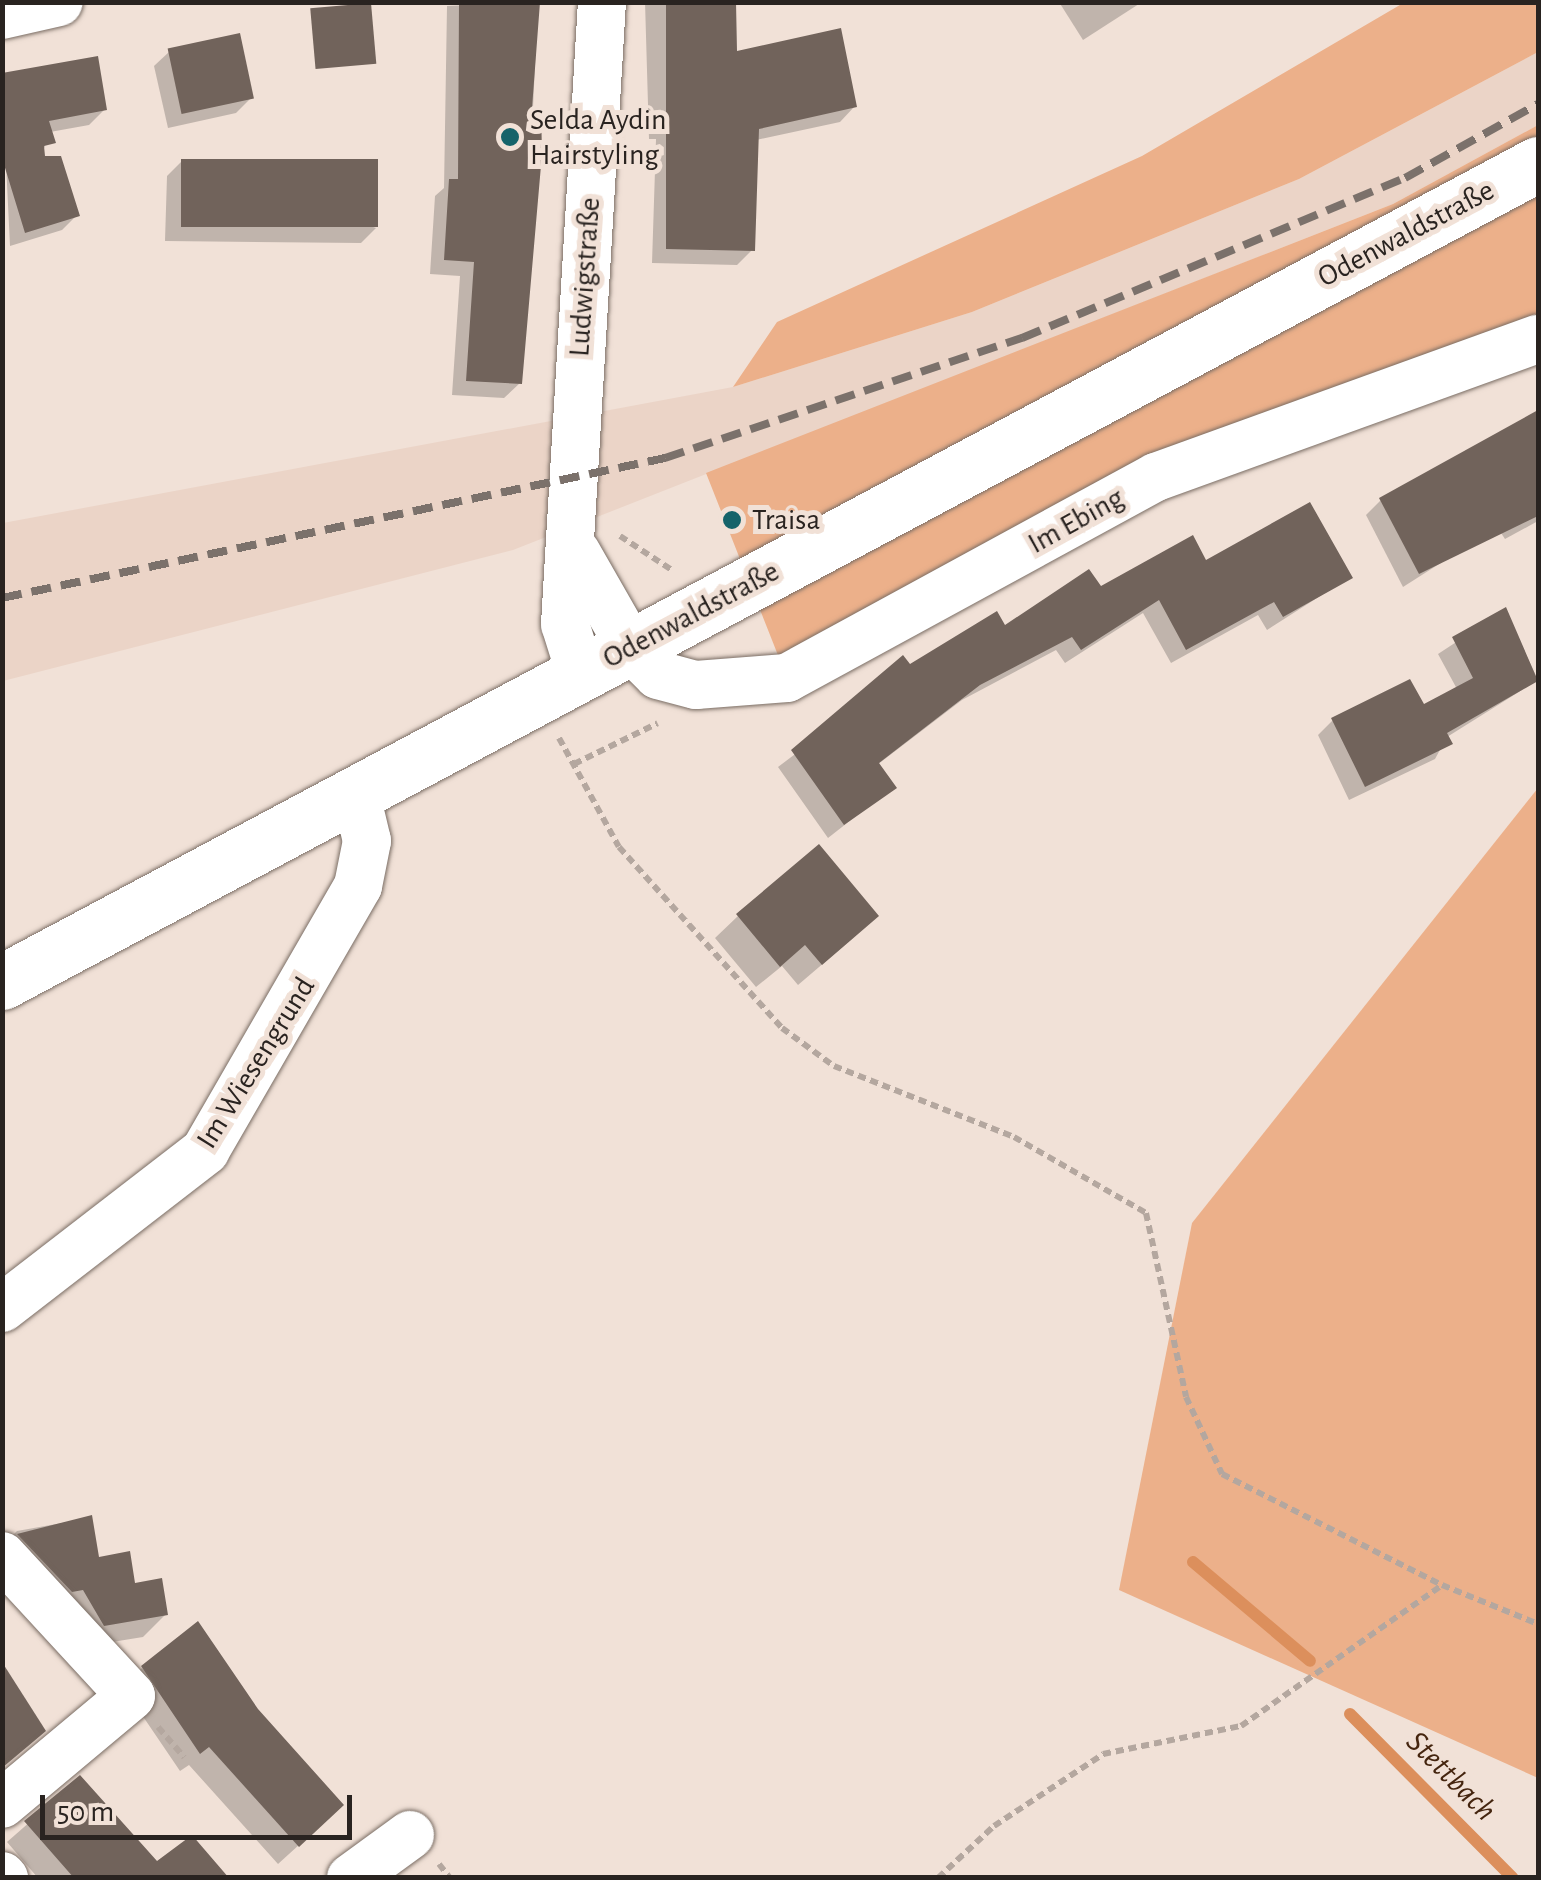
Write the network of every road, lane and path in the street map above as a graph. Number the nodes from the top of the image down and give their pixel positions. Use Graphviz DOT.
graph roads {
  1 [pos="59,2"];
  2 [pos="602,2"];
  3 [pos="2,14"];
  4 [pos="1538,164"];
  5 [pos="1538,339"];
  6 [pos="576,552"];
  7 [pos="630,648"];
  8 [pos="559,687"];
  9 [pos="356,795"];
  10 [pos="2,982"];
  11 [pos="2,1308"];
  12 [pos="2,1556"];
  13 [pos="1442,1584"];
  14 [pos="1538,1624"];
  15 [pos="2,1804"];
  16 [pos="410,1835"];
  17 [pos="350,1878"];
  18 [pos="938,1878"];
  1 -- 3 [label="street"];
  2 -- 6 [label="street, Ludwigstraße"];
  4 -- 7 [label="main road, Odenwaldstraße"];
  5 -- 7 [label="street, Im Ebing"];
  6 -- 7 [label="street"];
  6 -- 8 [label="street, Ludwigstraße"];
  7 -- 8 [label="main road, Odenwaldstraße"];
  8 -- 9 [label="main road, Odenwaldstraße"];
  8 -- 13 [label="path"];
  9 -- 10 [label="main road, Odenwaldstraße"];
  9 -- 11 [label="street, Im Wiesengrund"];
  12 -- 15 [label="street"];
  13 -- 14 [label="path"];
  13 -- 18 [label="path"];
  16 -- 17 [label="street"];
}
